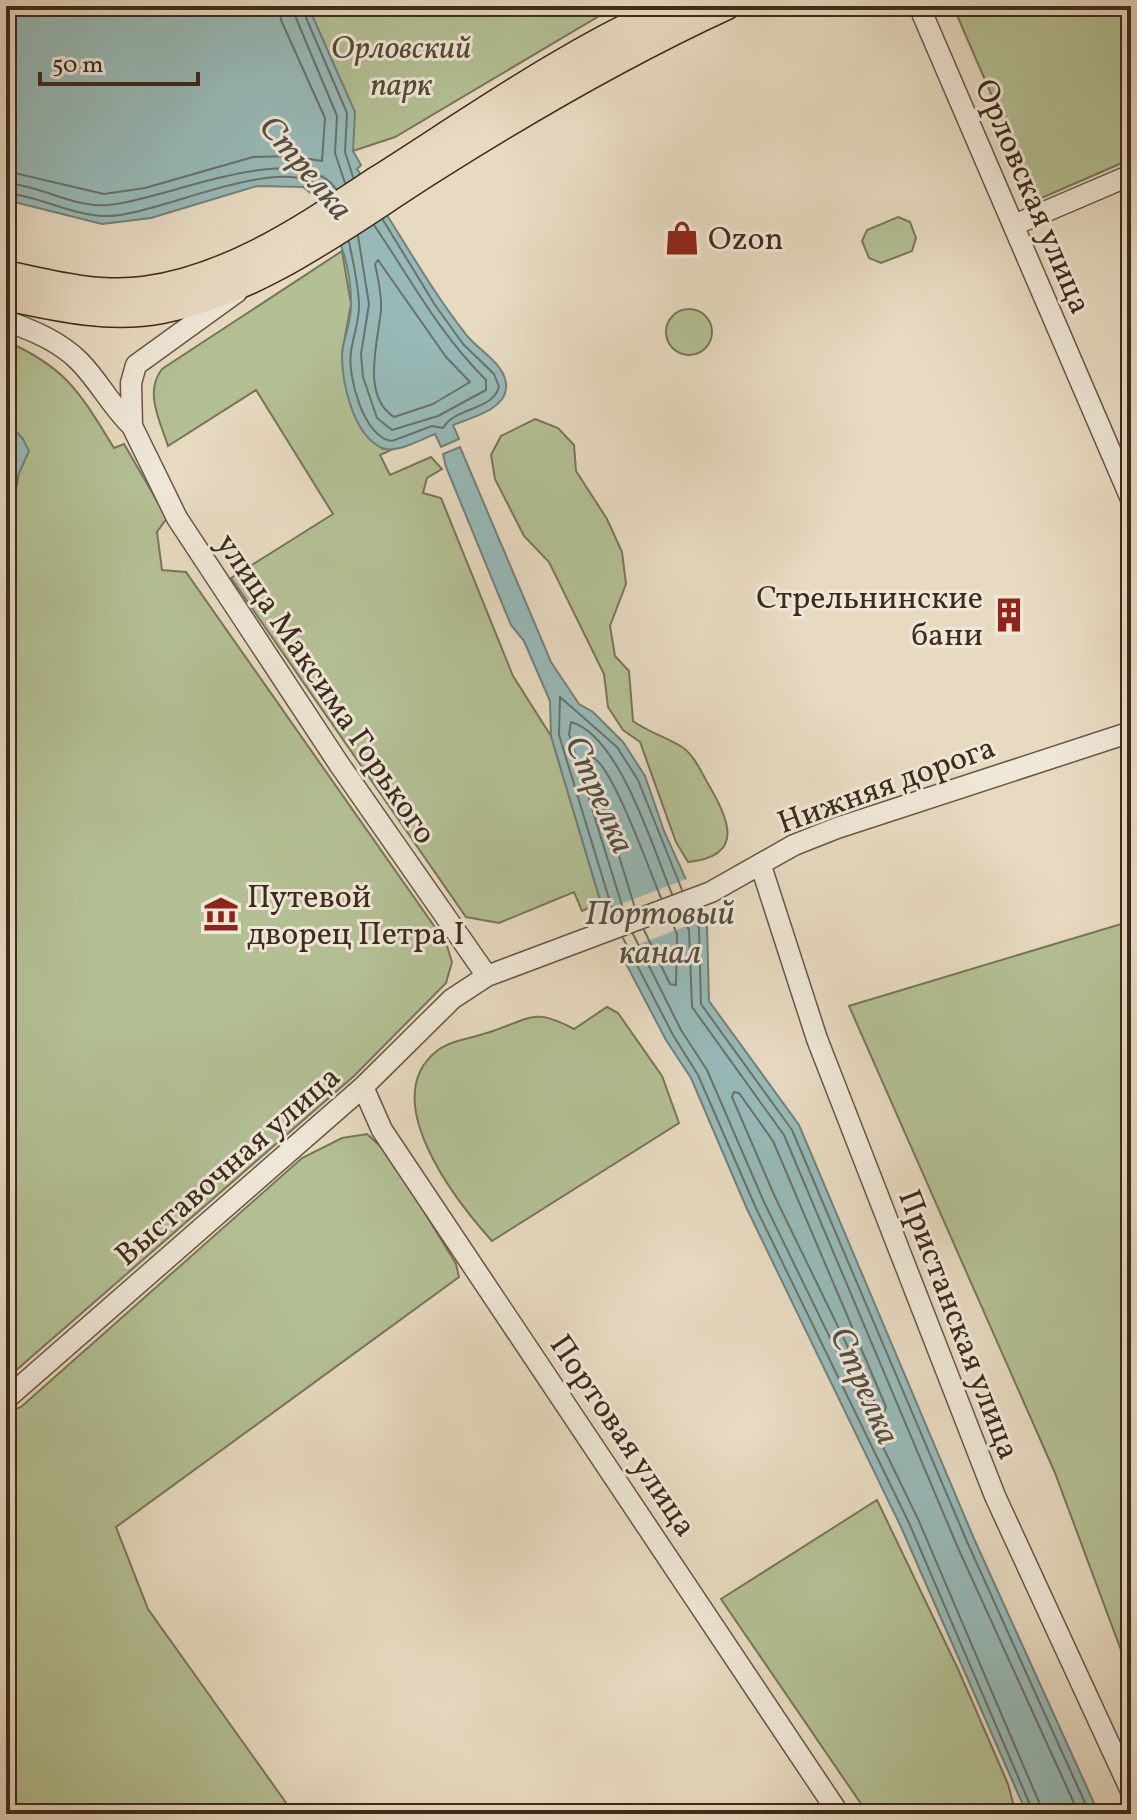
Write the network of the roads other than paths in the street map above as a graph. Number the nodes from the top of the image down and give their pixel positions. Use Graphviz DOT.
graph roads {
  1 [pos="671,6"];
  2 [pos="727,6"];
  3 [pos="919,6"];
  4 [pos="1131,175"];
  5 [pos="391,183"];
  6 [pos="1014,225"];
  7 [pos="307,238"];
  8 [pos="6,274"];
  9 [pos="249,281"];
  10 [pos="6,297"];
  11 [pos="6,321"];
  12 [pos="132,426"];
  13 [pos="1131,499"];
  14 [pos="1131,732"];
  15 [pos="761,866"];
  16 [pos="487,976"];
  17 [pos="363,1087"];
  18 [pos="6,1399"];
  19 [pos="1131,1791"];
  20 [pos="839,1814"];
  1 -- 5 [label="main road"];
  2 -- 5 [label="main road"];
  3 -- 6 [label="street, Орловская улица"];
  4 -- 6 [label="street"];
  5 -- 7 [label="main road"];
  6 -- 13 [label="street, Орловская улица"];
  7 -- 8 [label="main road"];
  7 -- 9 [label="main road"];
  9 -- 10 [label="main road"];
  9 -- 12 [label="street"];
  11 -- 12 [label="street"];
  12 -- 16 [label="street, улица Максима Горького"];
  14 -- 15 [label="street, Нижняя дорога"];
  15 -- 16 [label="street, Нижняя дорога"];
  15 -- 19 [label="street, Пристанская улица"];
  16 -- 17 [label="street, Выставочная улица"];
  17 -- 18 [label="street, Выставочная улица"];
  17 -- 20 [label="street, Портовая улица"];
}
